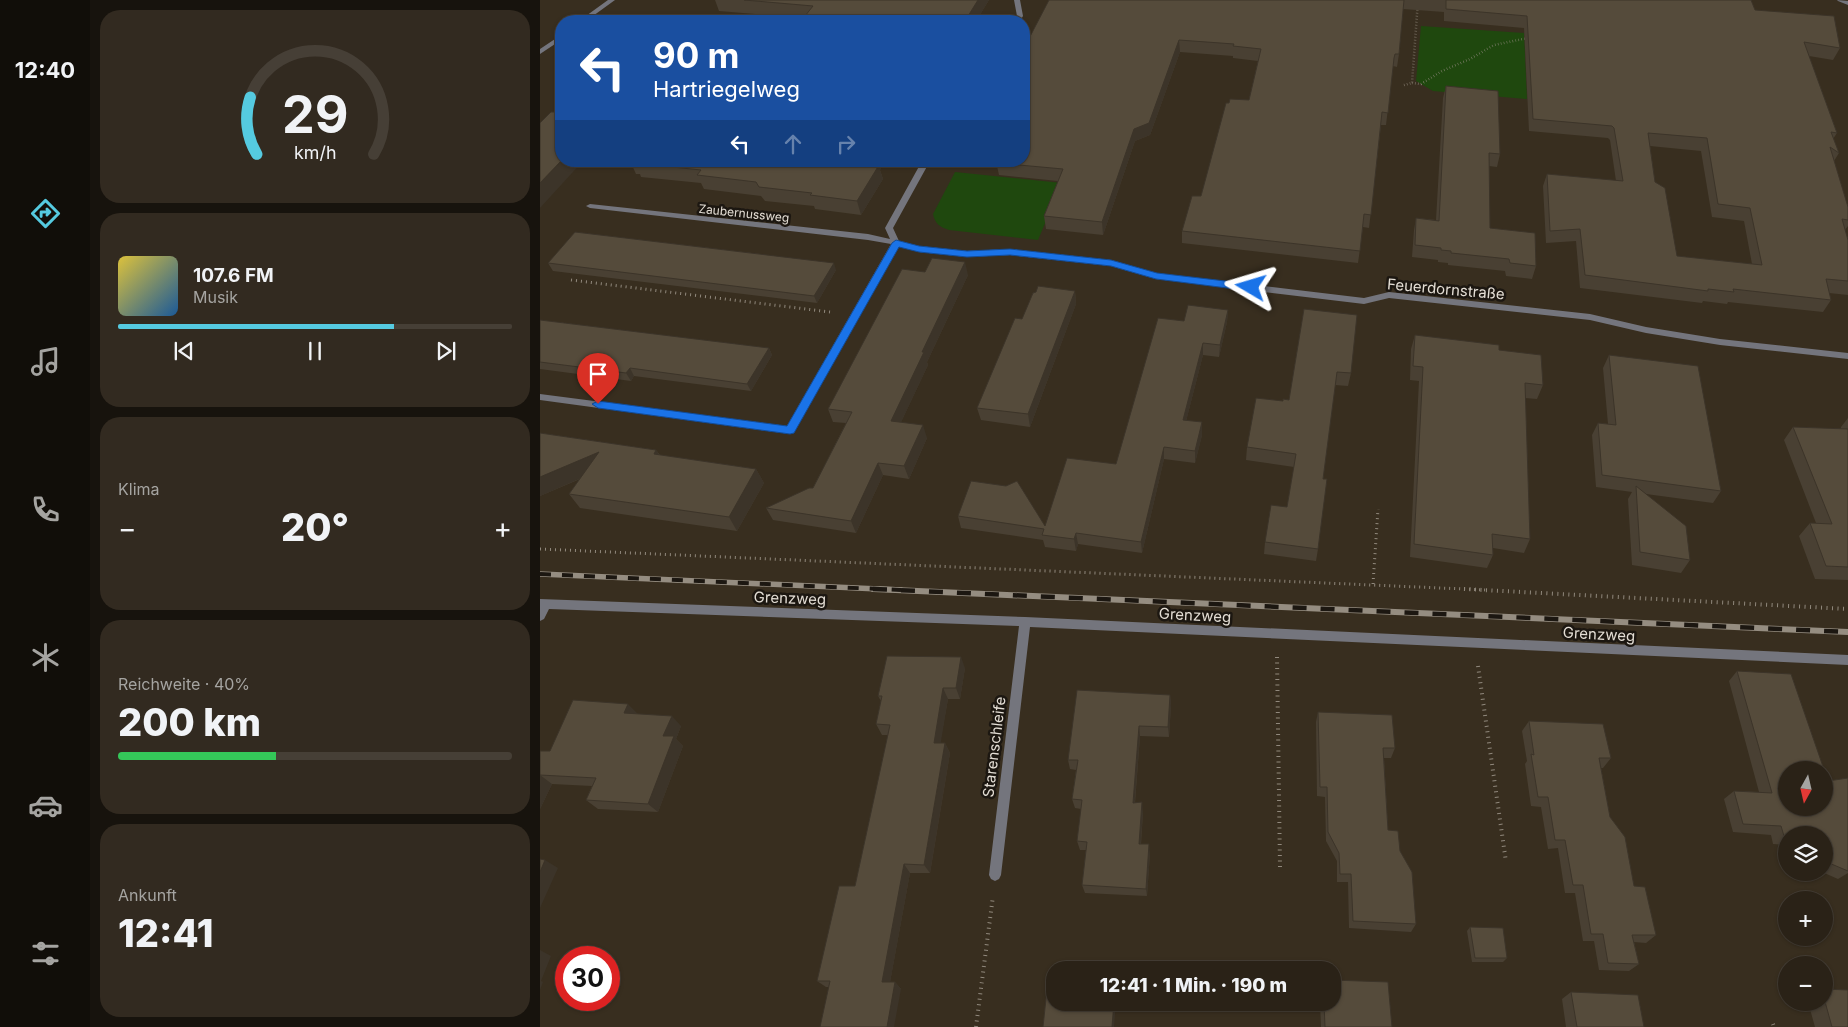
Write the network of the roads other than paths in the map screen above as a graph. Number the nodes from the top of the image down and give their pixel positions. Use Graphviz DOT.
graph roads {
  1 [pos="612,0"];
  2 [pos="1017,0"];
  3 [pos="591,15"];
  4 [pos="1020,15"];
  5 [pos="555,41"];
  6 [pos="540,52"];
  7 [pos="923,167"];
  8 [pos="590,206"];
  9 [pos="896,243"];
  10 [pos="1848,356"];
  11 [pos="540,397"];
  12 [pos="543,604"];
  13 [pos="540,616"];
  14 [pos="1025,622"];
  15 [pos="1848,660"];
  16 [pos="995,876"];
  1 -- 3 [label="street"];
  2 -- 4 [label="street"];
  5 -- 6 [label="street"];
  7 -- 9 [label="street"];
  8 -- 9 [label="street, Zaubernussweg"];
  9 -- 10 [label="street, Feuerdornstraße"];
  9 -- 11 [label="street"];
  12 -- 13 [label="street"];
  12 -- 14 [label="street, Grenzweg"];
  14 -- 15 [label="street, Grenzweg"];
  14 -- 16 [label="street, Starenschleife"];
}
